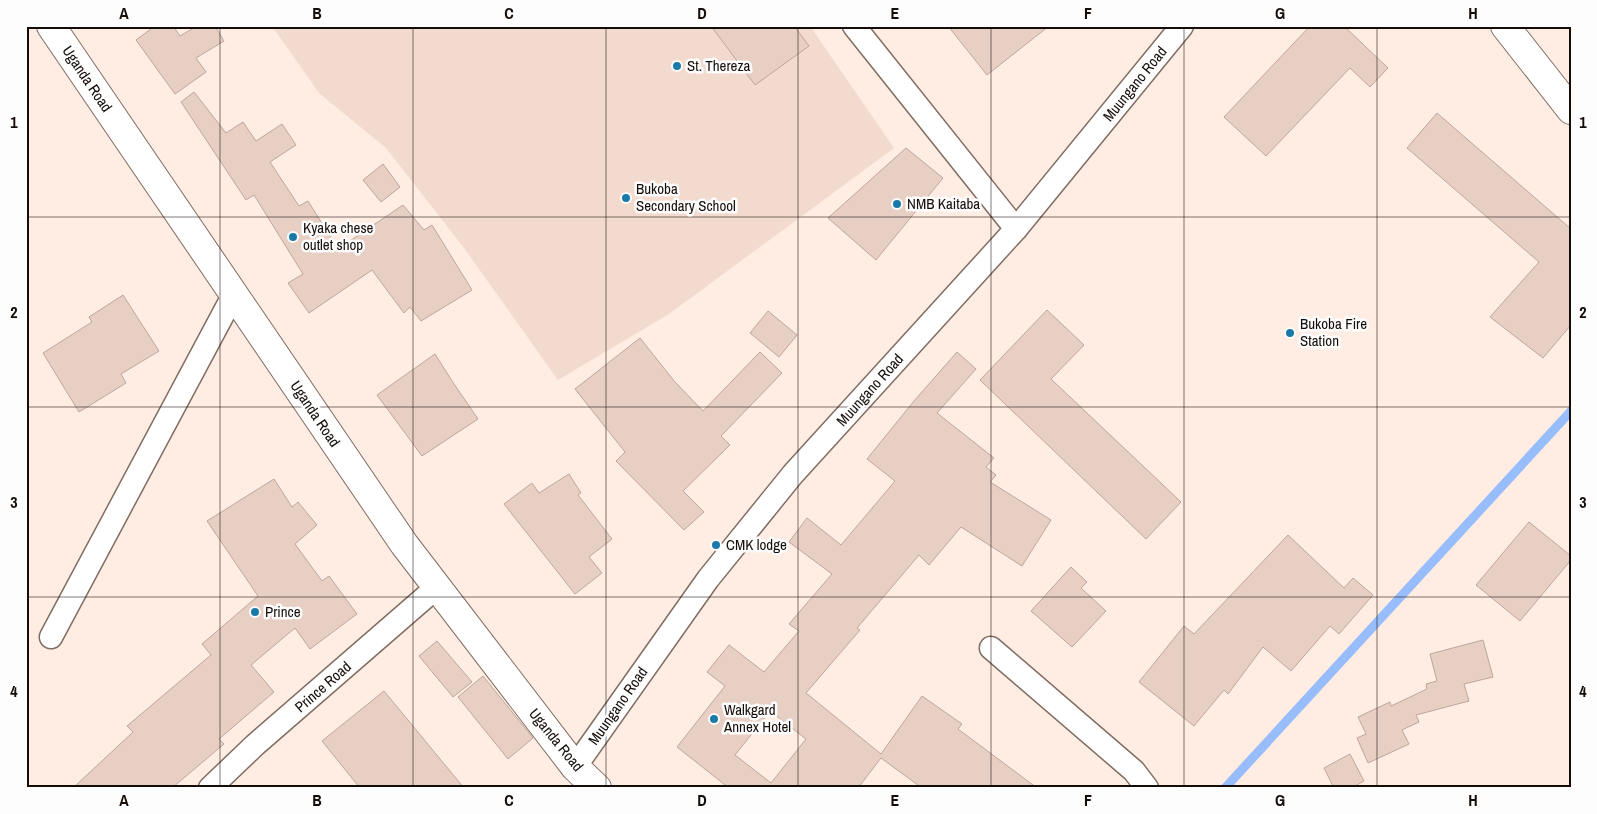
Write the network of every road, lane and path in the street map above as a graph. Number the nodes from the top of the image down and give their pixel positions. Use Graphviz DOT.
graph roads {
  1 [pos="51,26"];
  2 [pos="854,26"];
  3 [pos="1182,26"];
  4 [pos="1505,26"];
  5 [pos="1571,110"];
  6 [pos="1016,229"];
  7 [pos="234,294"];
  8 [pos="437,587"];
  9 [pos="50,636"];
  10 [pos="991,648"];
  11 [pos="575,767"];
  12 [pos="210,788"];
  13 [pos="598,788"];
  14 [pos="1147,788"];
  1 -- 7 [label="main road, Uganda Road"];
  2 -- 6 [label="street"];
  3 -- 6 [label="street, Muungano Road"];
  4 -- 5 [label="main road"];
  6 -- 11 [label="street, Muungano Road"];
  7 -- 8 [label="main road, Uganda Road"];
  7 -- 9 [label="street"];
  8 -- 11 [label="main road, Uganda Road"];
  8 -- 12 [label="street, Prince Road"];
  10 -- 14 [label="street"];
  11 -- 13 [label="main road, Uganda Road"];
}
